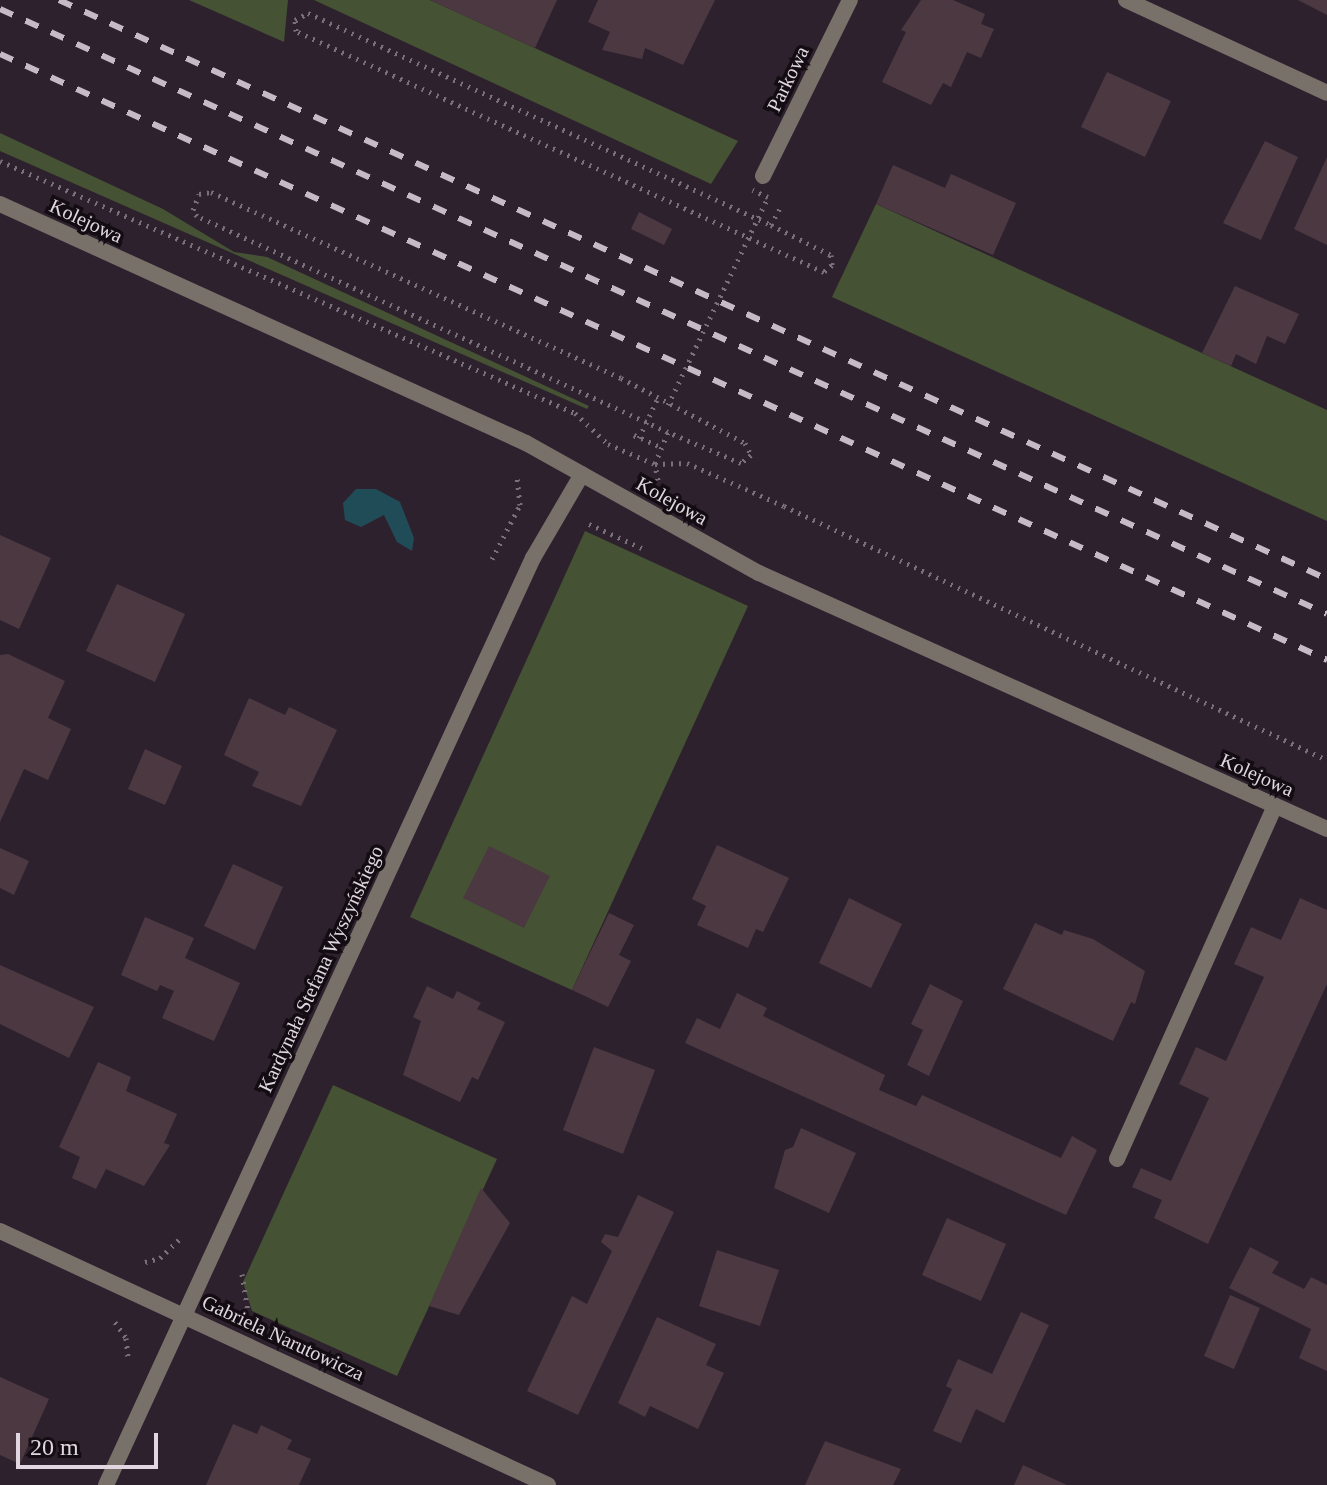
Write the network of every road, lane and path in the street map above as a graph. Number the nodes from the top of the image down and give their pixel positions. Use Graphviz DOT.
graph roads {
  1 [pos="850,0"];
  2 [pos="1126,0"];
  3 [pos="1327,93"];
  4 [pos="0,161"];
  5 [pos="758,183"];
  6 [pos="0,204"];
  7 [pos="741,211"];
  8 [pos="771,225"];
  9 [pos="748,237"];
  10 [pos="657,400"];
  11 [pos="668,405"];
  12 [pos="668,432"];
  13 [pos="661,447"];
  14 [pos="655,464"];
  15 [pos="507,466"];
  16 [pos="582,474"];
  17 [pos="658,481"];
  18 [pos="577,534"];
  19 [pos="657,556"];
  20 [pos="488,570"];
  21 [pos="1327,760"];
  22 [pos="1275,806"];
  23 [pos="1327,829"];
  24 [pos="1117,1159"];
  25 [pos="188,1223"];
  26 [pos="0,1231"];
  27 [pos="137,1261"];
  28 [pos="242,1269"];
  29 [pos="184,1314"];
  30 [pos="108,1315"];
  31 [pos="248,1343"];
  32 [pos="126,1363"];
  33 [pos="106,1485"];
  34 [pos="548,1485"];
  1 -- 5 [label="street, Parkowa"];
  2 -- 3 [label="street"];
  4 -- 14 [label="path"];
  5 -- 9 [label="path, bridge"];
  6 -- 16 [label="street, Kolejowa"];
  7 -- 9 [label="path"];
  8 -- 9 [label="path"];
  9 -- 11 [label="path, bridge"];
  10 -- 11 [label="path, bridge"];
  10 -- 12 [label="path"];
  10 -- 13 [label="path, bridge"];
  11 -- 12 [label="path"];
  12 -- 13 [label="path"];
  13 -- 14 [label="path"];
  14 -- 17 [label="path"];
  14 -- 21 [label="path"];
  15 -- 20 [label="path"];
  16 -- 22 [label="street, Kolejowa"];
  16 -- 29 [label="street, Kardynała Stefana Wyszyńskiego"];
  18 -- 19 [label="path"];
  22 -- 23 [label="street, Kolejowa"];
  22 -- 24 [label="street"];
  25 -- 27 [label="path"];
  26 -- 29 [label="street, Gabriela Narutowicza"];
  28 -- 31 [label="path"];
  29 -- 31 [label="street, Gabriela Narutowicza"];
  29 -- 33 [label="street, Kardynała Stefana Wyszyńskiego"];
  30 -- 32 [label="path"];
  31 -- 34 [label="street, Gabriela Narutowicza"];
}
